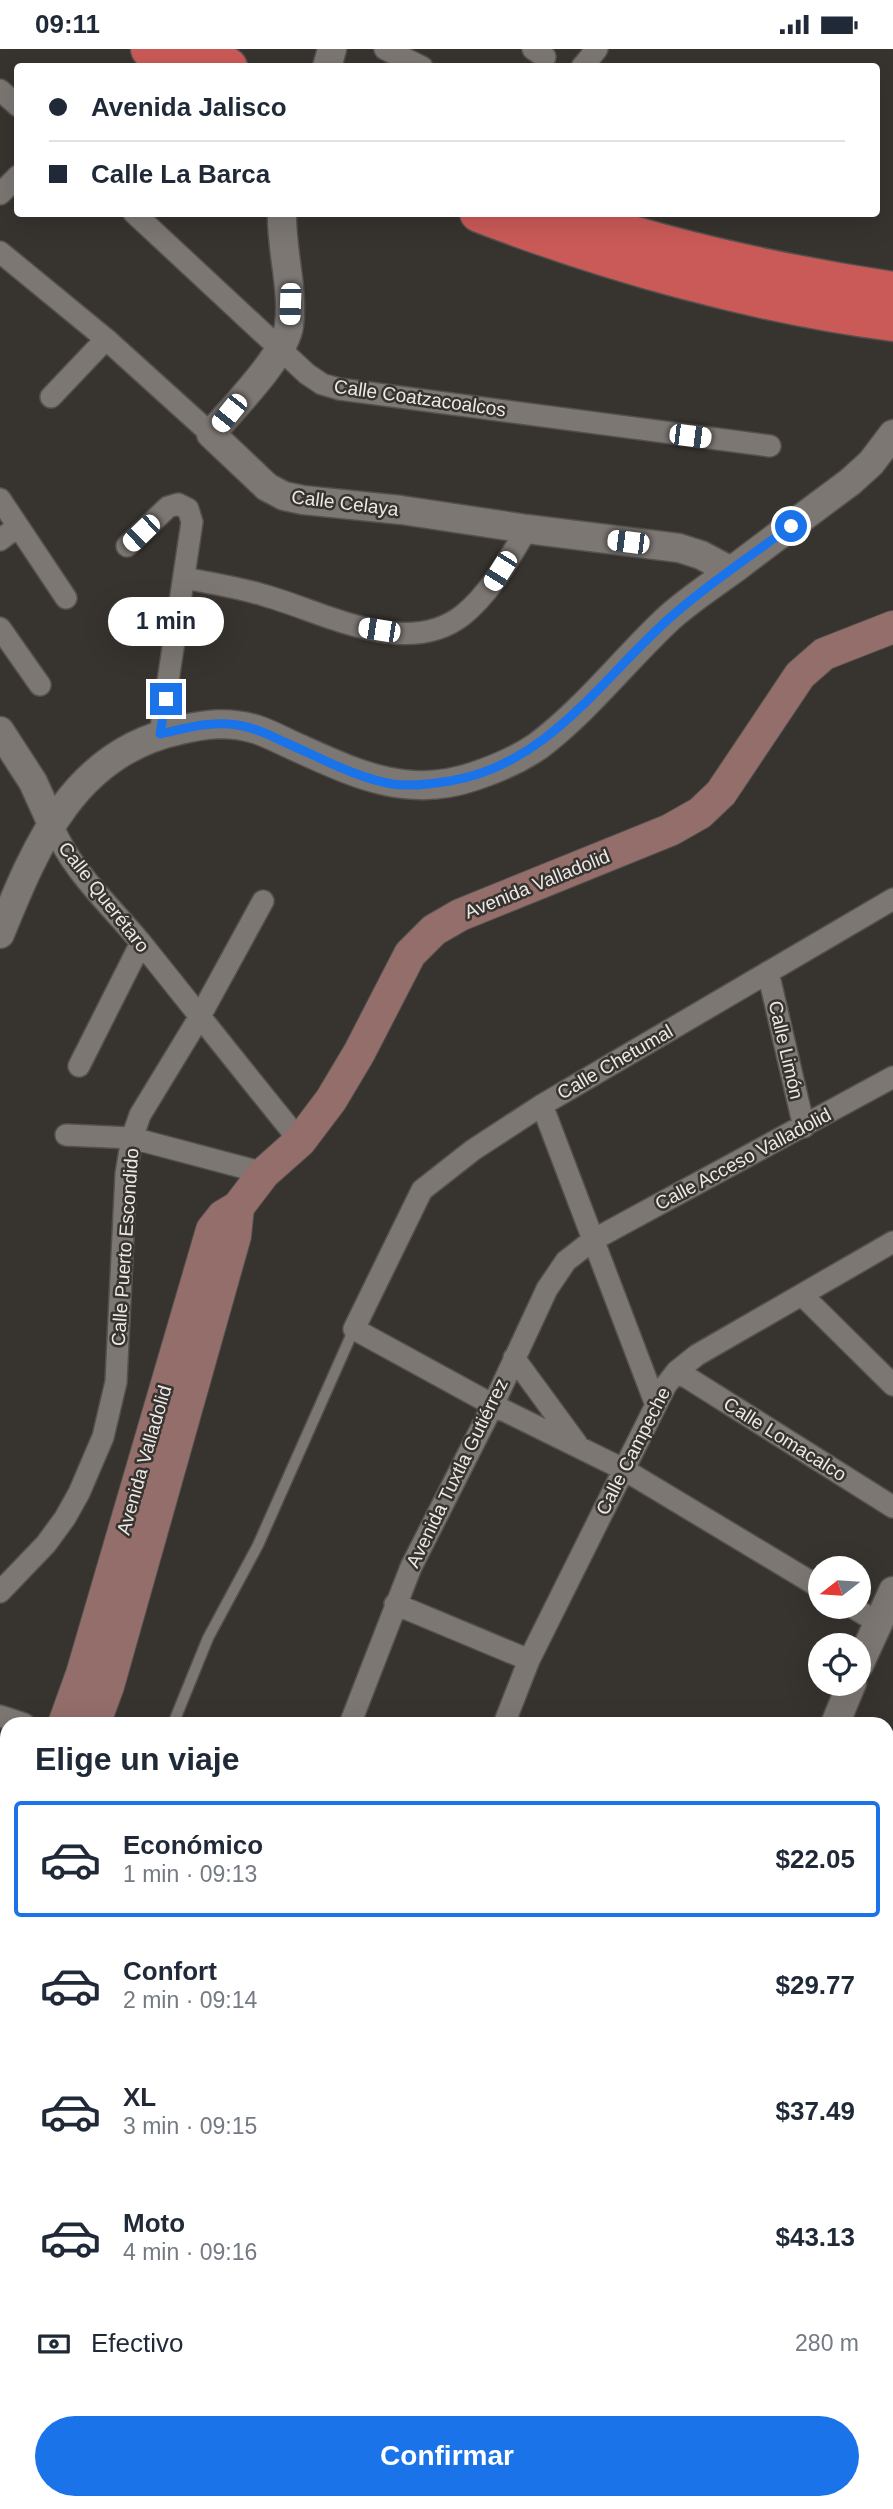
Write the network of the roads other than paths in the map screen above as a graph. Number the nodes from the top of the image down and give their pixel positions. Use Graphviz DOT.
graph roads {
  1 [pos="150,49"];
  2 [pos="198,49"];
  3 [pos="385,49"];
  4 [pos="597,49"];
  5 [pos="172,63"];
  6 [pos="221,63"];
  7 [pos="414,63"];
  8 [pos="585,63"];
  9 [pos="0,90"];
  10 [pos="14,102"];
  11 [pos="14,180"];
  12 [pos="0,194"];
  13 [pos="138,217"];
  14 [pos="282,217"];
  15 [pos="489,217"];
  16 [pos="575,217"];
  17 [pos="0,252"];
  18 [pos="893,291"];
  19 [pos="835,298"];
  20 [pos="893,322"];
  21 [pos="106,339"];
  22 [pos="281,348"];
  23 [pos="51,397"];
  24 [pos="211,434"];
  25 [pos="893,434"];
  26 [pos="770,446"];
  27 [pos="0,499"];
  28 [pos="18,526"];
  29 [pos="527,529"];
  30 [pos="0,540"];
  31 [pos="127,546"];
  32 [pos="731,571"];
  33 [pos="184,578"];
  34 [pos="66,597"];
  35 [pos="893,627"];
  36 [pos="0,628"];
  37 [pos="40,685"];
  38 [pos="160,734"];
  39 [pos="4,746"];
  40 [pos="52,824"];
  41 [pos="893,899"];
  42 [pos="263,901"];
  43 [pos="0,934"];
  44 [pos="141,943"];
  45 [pos="768,972"];
  46 [pos="199,1018"];
  47 [pos="79,1066"];
  48 [pos="893,1077"];
  49 [pos="542,1105"];
  50 [pos="804,1127"];
  51 [pos="66,1135"];
  52 [pos="132,1139"];
  53 [pos="300,1141"];
  54 [pos="264,1173"];
  55 [pos="238,1207"];
  56 [pos="593,1240"];
  57 [pos="893,1242"];
  58 [pos="802,1295"];
  59 [pos="354,1329"];
  60 [pos="514,1358"];
  61 [pos="677,1371"];
  62 [pos="893,1385"];
  63 [pos="493,1405"];
  64 [pos="656,1405"];
  65 [pos="578,1446"];
  66 [pos="623,1469"];
  67 [pos="893,1507"];
  68 [pos="808,1580"];
  69 [pos="893,1591"];
  70 [pos="0,1593"];
  71 [pos="395,1604"];
  72 [pos="872,1619"];
  73 [pos="877,1622"];
  74 [pos="871,1636"];
  75 [pos="529,1660"];
  76 [pos="847,1696"];
  77 [pos="67,1717"];
  78 [pos="96,1717"];
  79 [pos="176,1717"];
  80 [pos="353,1717"];
  81 [pos="507,1717"];
  82 [pos="838,1717"];
  1 -- 5 [label="highway"];
  2 -- 6 [label="highway"];
  3 -- 7 [label="street"];
  4 -- 8 [label="street"];
  9 -- 10 [label="street"];
  11 -- 12 [label="street"];
  13 -- 22 [label="street, Calle Coatzacoalcos"];
  14 -- 22 [label="street"];
  15 -- 19 [label="highway"];
  16 -- 19 [label="highway"];
  17 -- 21 [label="street, Calle Celaya"];
  18 -- 19 [label="highway"];
  19 -- 20 [label="highway"];
  21 -- 23 [label="street"];
  21 -- 24 [label="street, Calle Celaya"];
  22 -- 24 [label="street"];
  22 -- 26 [label="street, Calle Coatzacoalcos"];
  24 -- 29 [label="street, Calle Celaya"];
  25 -- 32 [label="street"];
  27 -- 28 [label="street"];
  28 -- 30 [label="street"];
  28 -- 34 [label="street"];
  29 -- 32 [label="street, Calle Celaya"];
  29 -- 33 [label="street"];
  31 -- 33 [label="street"];
  32 -- 38 [label="street"];
  33 -- 38 [label="street"];
  35 -- 53 [label="main road, Avenida Valladolid"];
  36 -- 37 [label="street"];
  38 -- 40 [label="street"];
  39 -- 40 [label="street, Calle Querétaro"];
  40 -- 43 [label="street"];
  40 -- 44 [label="street, Calle Querétaro"];
  41 -- 45 [label="street, Calle Chetumal"];
  42 -- 46 [label="street, Calle Puerto Escondido"];
  44 -- 46 [label="street, Calle Querétaro"];
  44 -- 47 [label="street"];
  45 -- 49 [label="street, Calle Chetumal"];
  45 -- 50 [label="street, Calle Limón"];
  46 -- 52 [label="street, Calle Puerto Escondido"];
  46 -- 53 [label="street, Calle Querétaro"];
  48 -- 50 [label="street, Calle Acceso Valladolid"];
  49 -- 56 [label="street, Calle Chetumal"];
  49 -- 59 [label="street"];
  50 -- 56 [label="street, Calle Acceso Valladolid"];
  51 -- 52 [label="street"];
  52 -- 54 [label="street"];
  52 -- 70 [label="street, Calle Puerto Escondido"];
  53 -- 54 [label="main road, Avenida Valladolid"];
  54 -- 55 [label="main road, Avenida Valladolid"];
  55 -- 77 [label="main road, Avenida Valladolid"];
  55 -- 78 [label="main road, Avenida Valladolid"];
  56 -- 60 [label="street, Avenida Tuxtla Gutiérrez"];
  56 -- 64 [label="street, Calle Chetumal"];
  57 -- 58 [label="street, Calle Campeche"];
  58 -- 61 [label="street, Calle Campeche"];
  58 -- 62 [label="street"];
  59 -- 63 [label="street"];
  59 -- 79 [label="lane"];
  60 -- 63 [label="street, Avenida Tuxtla Gutiérrez"];
  60 -- 65 [label="street"];
  61 -- 64 [label="street, Calle Campeche"];
  61 -- 67 [label="street, Calle Lomacalco"];
  63 -- 65 [label="street"];
  63 -- 71 [label="street, Avenida Tuxtla Gutiérrez"];
  64 -- 66 [label="street, Calle Campeche"];
  65 -- 66 [label="street"];
  66 -- 68 [label="street"];
  66 -- 75 [label="street, Calle Campeche"];
  69 -- 73 [label="street"];
  71 -- 75 [label="street"];
  71 -- 80 [label="street, Avenida Tuxtla Gutiérrez"];
  72 -- 73 [label="street"];
  73 -- 74 [label="street"];
  75 -- 81 [label="street, Calle Campeche"];
  76 -- 82 [label="street"];
}
